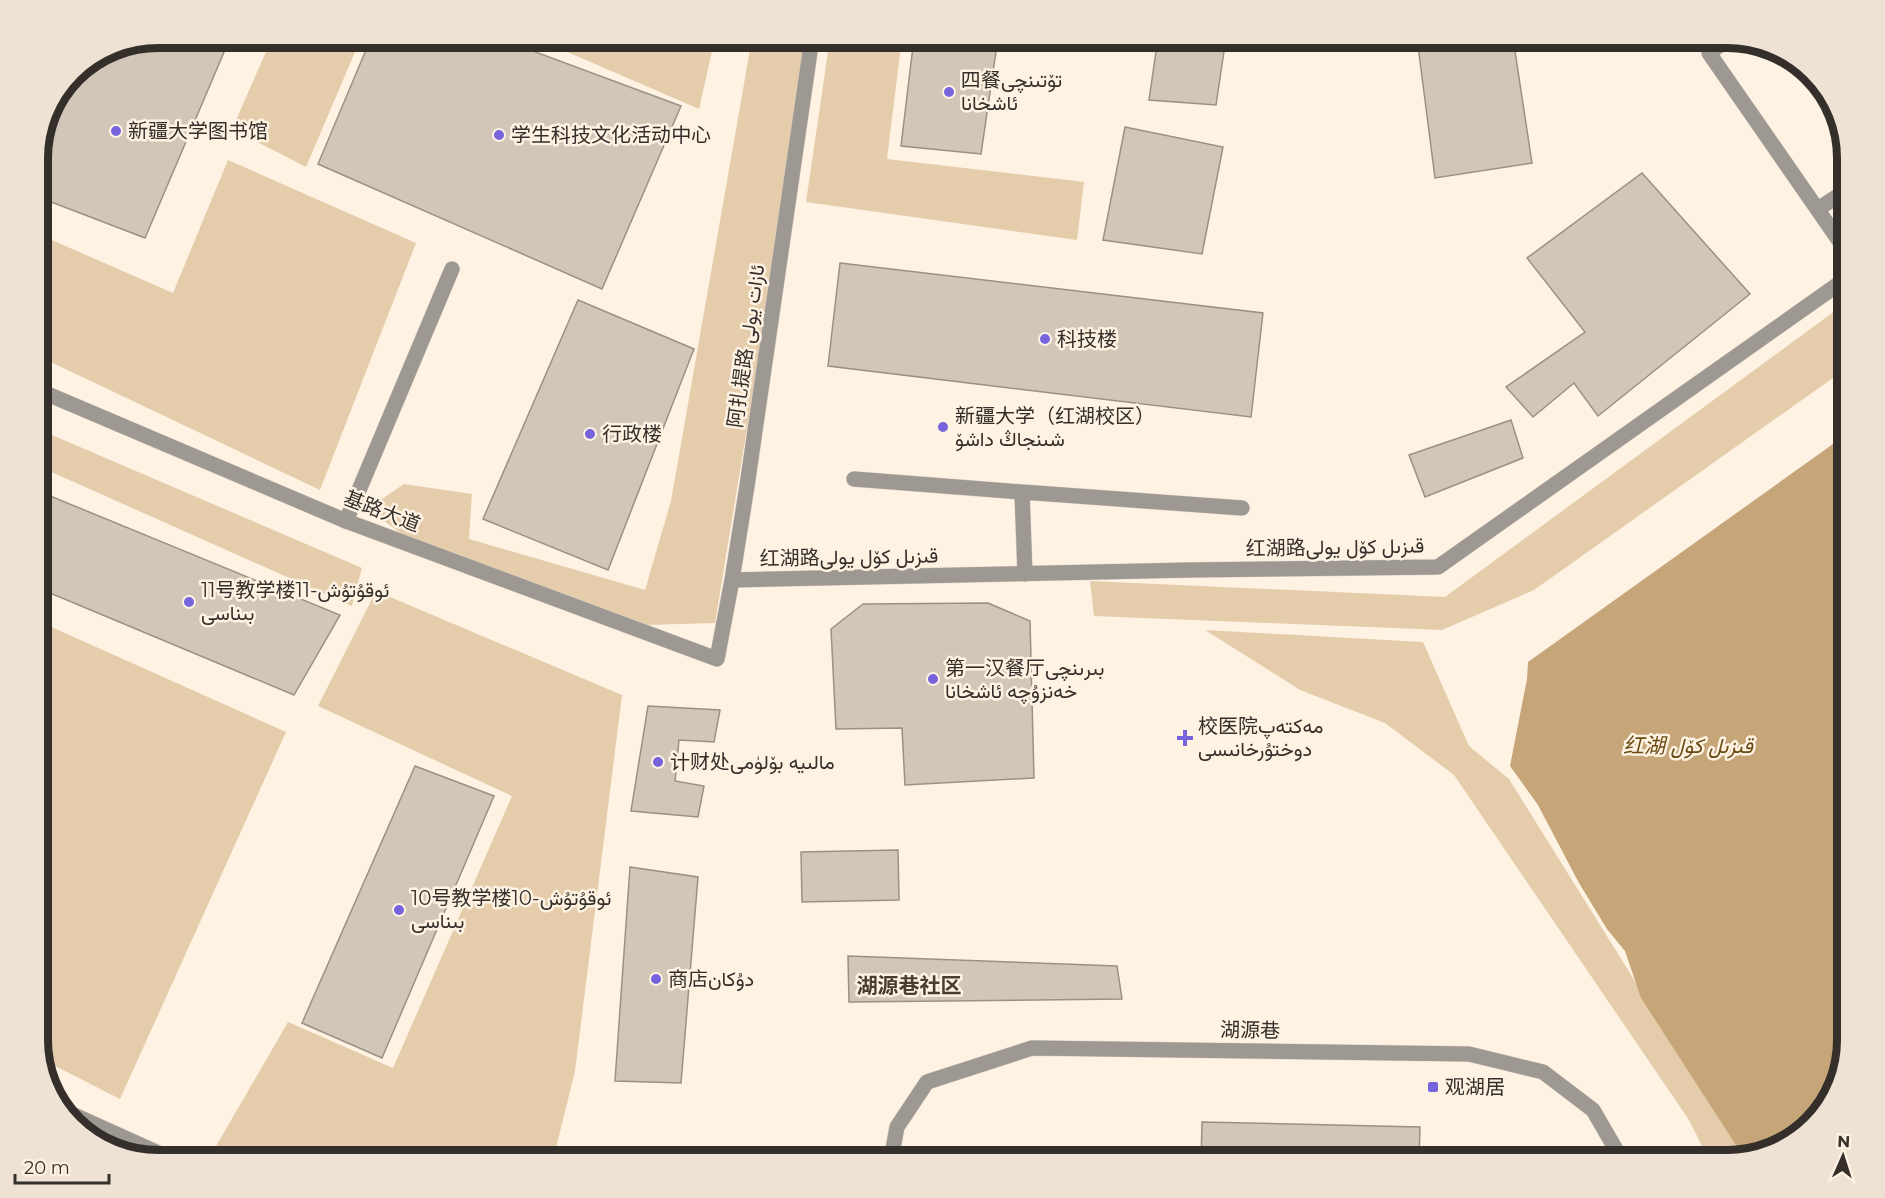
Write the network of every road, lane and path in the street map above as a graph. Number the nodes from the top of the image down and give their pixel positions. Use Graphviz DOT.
graph roads {
  1 [pos="811,48"];
  2 [pos="1716,48"];
  3 [pos="1837,197"];
  4 [pos="1818,209"];
  5 [pos="1837,236"];
  6 [pos="452,269"];
  7 [pos="1837,286"];
  8 [pos="48,394"];
  9 [pos="854,479"];
  10 [pos="1022,492"];
  11 [pos="1242,508"];
  12 [pos="346,521"];
  13 [pos="1025,574"];
  14 [pos="732,580"];
  15 [pos="717,659"];
  16 [pos="80,1118"];
  17 [pos="149,1149"];
  18 [pos="893,1150"];
  19 [pos="1616,1150"];
  1 -- 14 [label="street, 阿扎提路 ئازات يولى"];
  2 -- 4 [label="street"];
  3 -- 4 [label="street"];
  4 -- 5 [label="street"];
  6 -- 12 [label="street"];
  7 -- 13 [label="street, 红湖路قىزىل كۆل يولى"];
  8 -- 12 [label="street, 基路大道"];
  9 -- 10 [label="street"];
  10 -- 11 [label="street"];
  10 -- 13 [label="street"];
  12 -- 15 [label="street, 基路大道"];
  13 -- 14 [label="street, 红湖路قىزىل كۆل يولى"];
  14 -- 15 [label="street, 阿扎提路 ئازات يولى"];
  16 -- 17 [label="street"];
  18 -- 19 [label="street, 湖源巷"];
}
